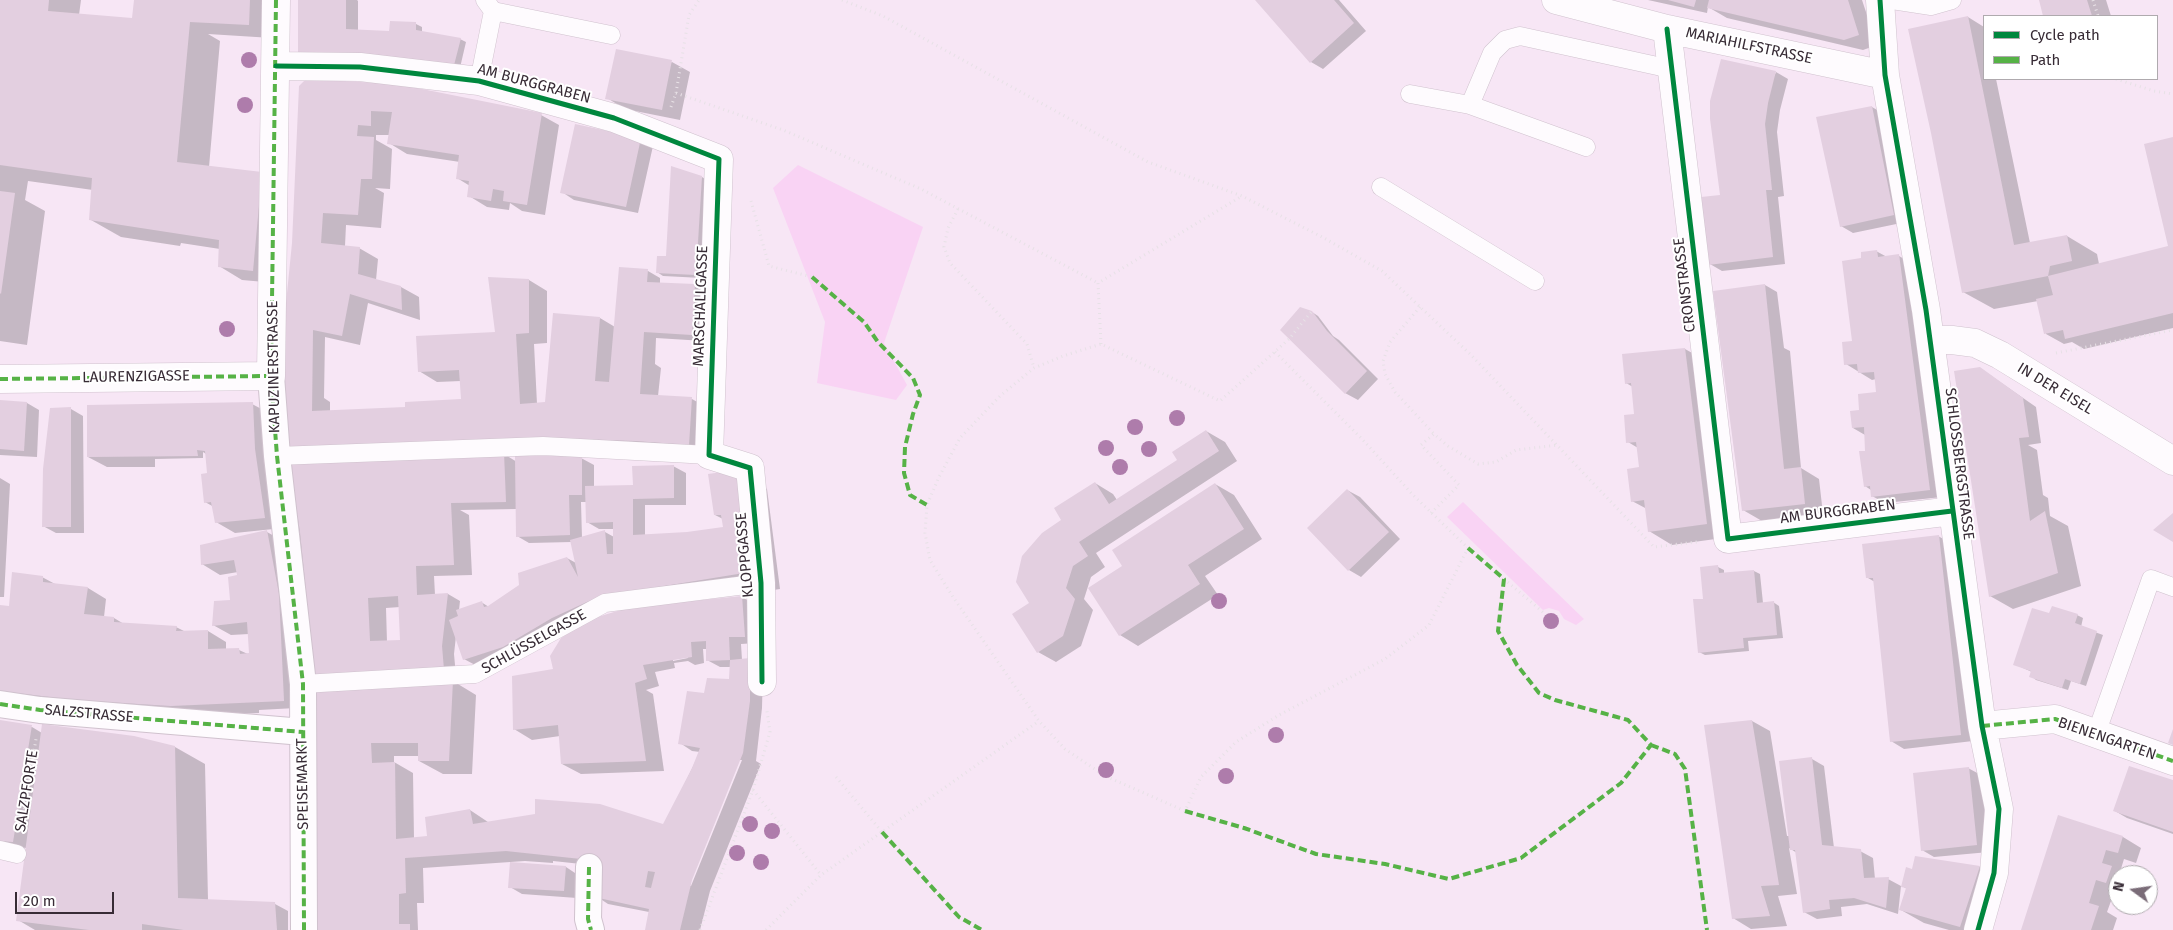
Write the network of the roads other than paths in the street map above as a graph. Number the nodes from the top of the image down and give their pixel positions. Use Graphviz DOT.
graph roads {
  1 [pos="276,0"];
  2 [pos="1556,0"];
  3 [pos="1880,0"];
  4 [pos="1892,0"];
  5 [pos="1952,0"];
  6 [pos="489,6"];
  7 [pos="1667,29"];
  8 [pos="611,35"];
  9 [pos="276,66"];
  10 [pos="1671,69"];
  11 [pos="1885,75"];
  12 [pos="480,82"];
  13 [pos="1410,94"];
  14 [pos="1470,105"];
  15 [pos="1586,147"];
  16 [pos="719,159"];
  17 [pos="1381,186"];
  18 [pos="1535,281"];
  19 [pos="1930,340"];
  20 [pos="271,376"];
  21 [pos="0,379"];
  22 [pos="709,455"];
  23 [pos="277,456"];
  24 [pos="2173,460"];
  25 [pos="1952,510"];
  26 [pos="1728,539"];
  27 [pos="761,583"];
  28 [pos="2173,587"];
  29 [pos="762,682"];
  30 [pos="303,684"];
  31 [pos="0,704"];
  32 [pos="179,722"];
  33 [pos="1982,726"];
  34 [pos="303,732"];
  35 [pos="2096,734"];
  36 [pos="2173,761"];
  37 [pos="589,867"];
  38 [pos="304,930"];
  39 [pos="591,930"];
  40 [pos="1978,930"];
  1 -- 9 [label="street, KAPUZINERSTRASSE"];
  2 -- 7 [label="street, MARIAHILFSTRASSE"];
  3 -- 11 [label="street, SCHLOSSBERGSTRASSE"];
  4 -- 5 [label="lane"];
  6 -- 8 [label="lane"];
  6 -- 12 [label="lane"];
  7 -- 10 [label="street, CRONSTRASSE"];
  7 -- 11 [label="street, MARIAHILFSTRASSE"];
  9 -- 12 [label="street, AM BURGGRABEN"];
  9 -- 20 [label="street, KAPUZINERSTRASSE"];
  10 -- 14 [label="lane"];
  10 -- 26 [label="street, CRONSTRASSE"];
  11 -- 19 [label="street, SCHLOSSBERGSTRASSE"];
  12 -- 16 [label="street, AM BURGGRABEN"];
  13 -- 14 [label="lane"];
  14 -- 15 [label="lane"];
  16 -- 22 [label="street, MARSCHALLGASSE"];
  17 -- 18 [label="lane"];
  19 -- 24 [label="street, IN DER EISEL"];
  19 -- 25 [label="street, SCHLOSSBERGSTRASSE"];
  20 -- 21 [label="street, LAURENZIGASSE"];
  20 -- 23 [label="street, KAPUZINERSTRASSE"];
  22 -- 23 [label="lane"];
  22 -- 27 [label="street, KLOPPGASSE"];
  23 -- 30 [label="street, KAPUZINERSTRASSE"];
  25 -- 26 [label="street, AM BURGGRABEN"];
  25 -- 33 [label="street, SCHLOSSBERGSTRASSE"];
  27 -- 29 [label="street, KLOPPGASSE"];
  27 -- 30 [label="lane, SCHLÜSSELGASSE"];
  28 -- 35 [label="lane"];
  30 -- 34 [label="street, KAPUZINERSTRASSE"];
  31 -- 32 [label="street, SALZSTRASSE"];
  32 -- 34 [label="street, SPEISEMARKT"];
  33 -- 35 [label="street, BIENENGARTEN"];
  33 -- 40 [label="street, SCHLOSSBERGSTRASSE"];
  34 -- 38 [label="street, SPEISEMARKT"];
  35 -- 36 [label="street, BIENENGARTEN"];
  37 -- 39 [label="street"];
}
